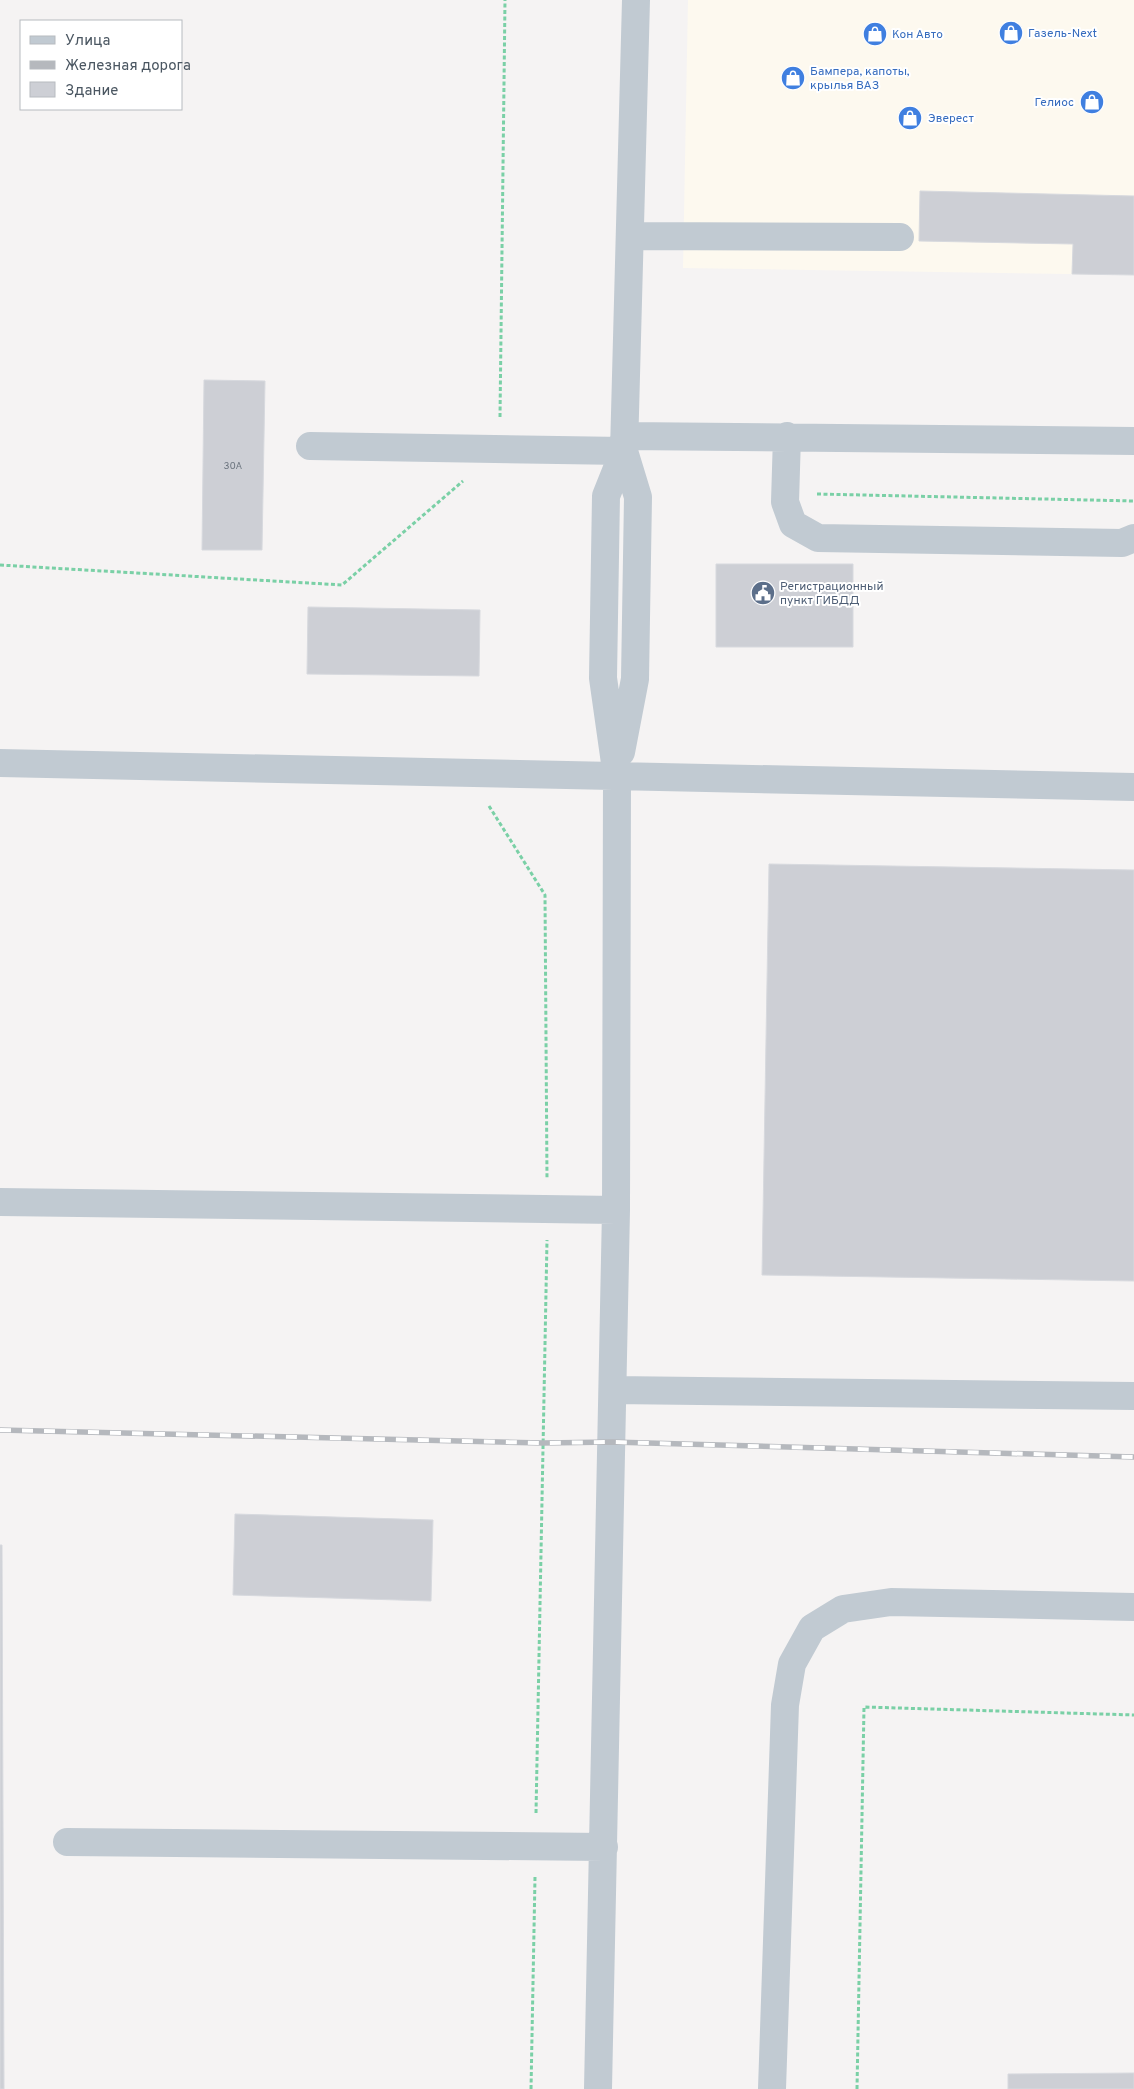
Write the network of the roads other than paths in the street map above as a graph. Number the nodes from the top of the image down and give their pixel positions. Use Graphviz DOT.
graph roads {
  1 [pos="636,0"];
  2 [pos="630,236"];
  3 [pos="900,237"];
  4 [pos="787,436"];
  5 [pos="1134,441"];
  6 [pos="624,443"];
  7 [pos="310,446"];
  8 [pos="1134,538"];
  9 [pos="0,763"];
  10 [pos="617,777"];
  11 [pos="1134,787"];
  12 [pos="0,1202"];
  13 [pos="616,1210"];
  14 [pos="613,1390"];
  15 [pos="1134,1396"];
  16 [pos="1134,1607"];
  17 [pos="67,1842"];
  18 [pos="604,1846"];
  19 [pos="598,2089"];
  20 [pos="772,2089"];
  1 -- 2 [label="lane"];
  2 -- 3 [label="lane"];
  2 -- 6 [label="lane"];
  4 -- 5 [label="lane"];
  4 -- 6 [label="lane"];
  4 -- 8 [label="lane"];
  6 -- 7 [label="lane"];
  6 -- 10 [label="lane"];
  9 -- 10 [label="lane"];
  10 -- 11 [label="lane"];
  10 -- 13 [label="lane"];
  12 -- 13 [label="lane"];
  13 -- 14 [label="lane"];
  14 -- 15 [label="lane"];
  14 -- 18 [label="lane"];
  16 -- 20 [label="lane"];
  17 -- 18 [label="lane"];
  18 -- 19 [label="lane"];
}
